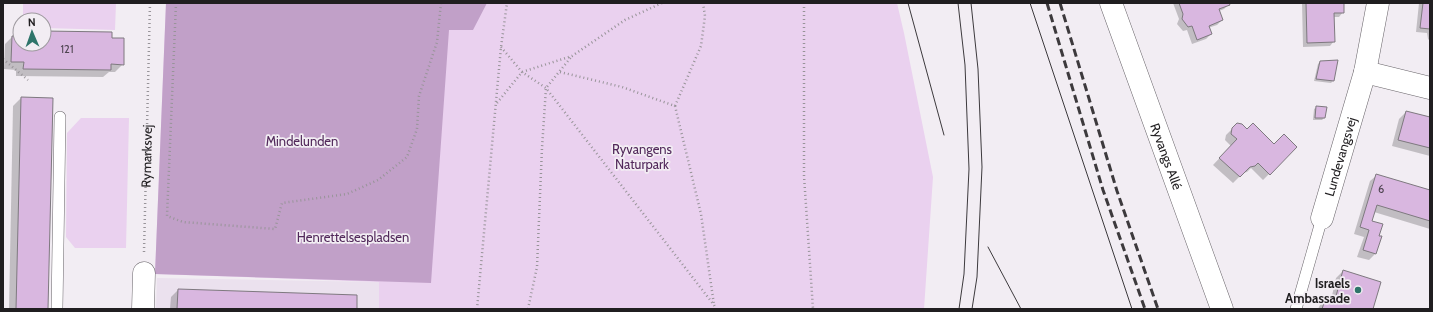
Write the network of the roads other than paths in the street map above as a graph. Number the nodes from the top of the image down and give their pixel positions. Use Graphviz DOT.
graph roads {
  1 [pos="1111,3"];
  2 [pos="1378,3"];
  3 [pos="1365,72"];
  4 [pos="1430,88"];
  5 [pos="60,118"];
  6 [pos="1322,218"];
  7 [pos="144,273"];
  8 [pos="56,309"];
  9 [pos="143,309"];
  10 [pos="1222,309"];
  11 [pos="1296,309"];
  1 -- 10 [label="street, Ryvangs Allé"];
  2 -- 3 [label="street, Lundevangsvej"];
  3 -- 4 [label="street"];
  3 -- 6 [label="street, Lundevangsvej"];
  5 -- 8 [label="lane"];
  6 -- 11 [label="lane, Lundevangsvej"];
  7 -- 9 [label="street"];
}
